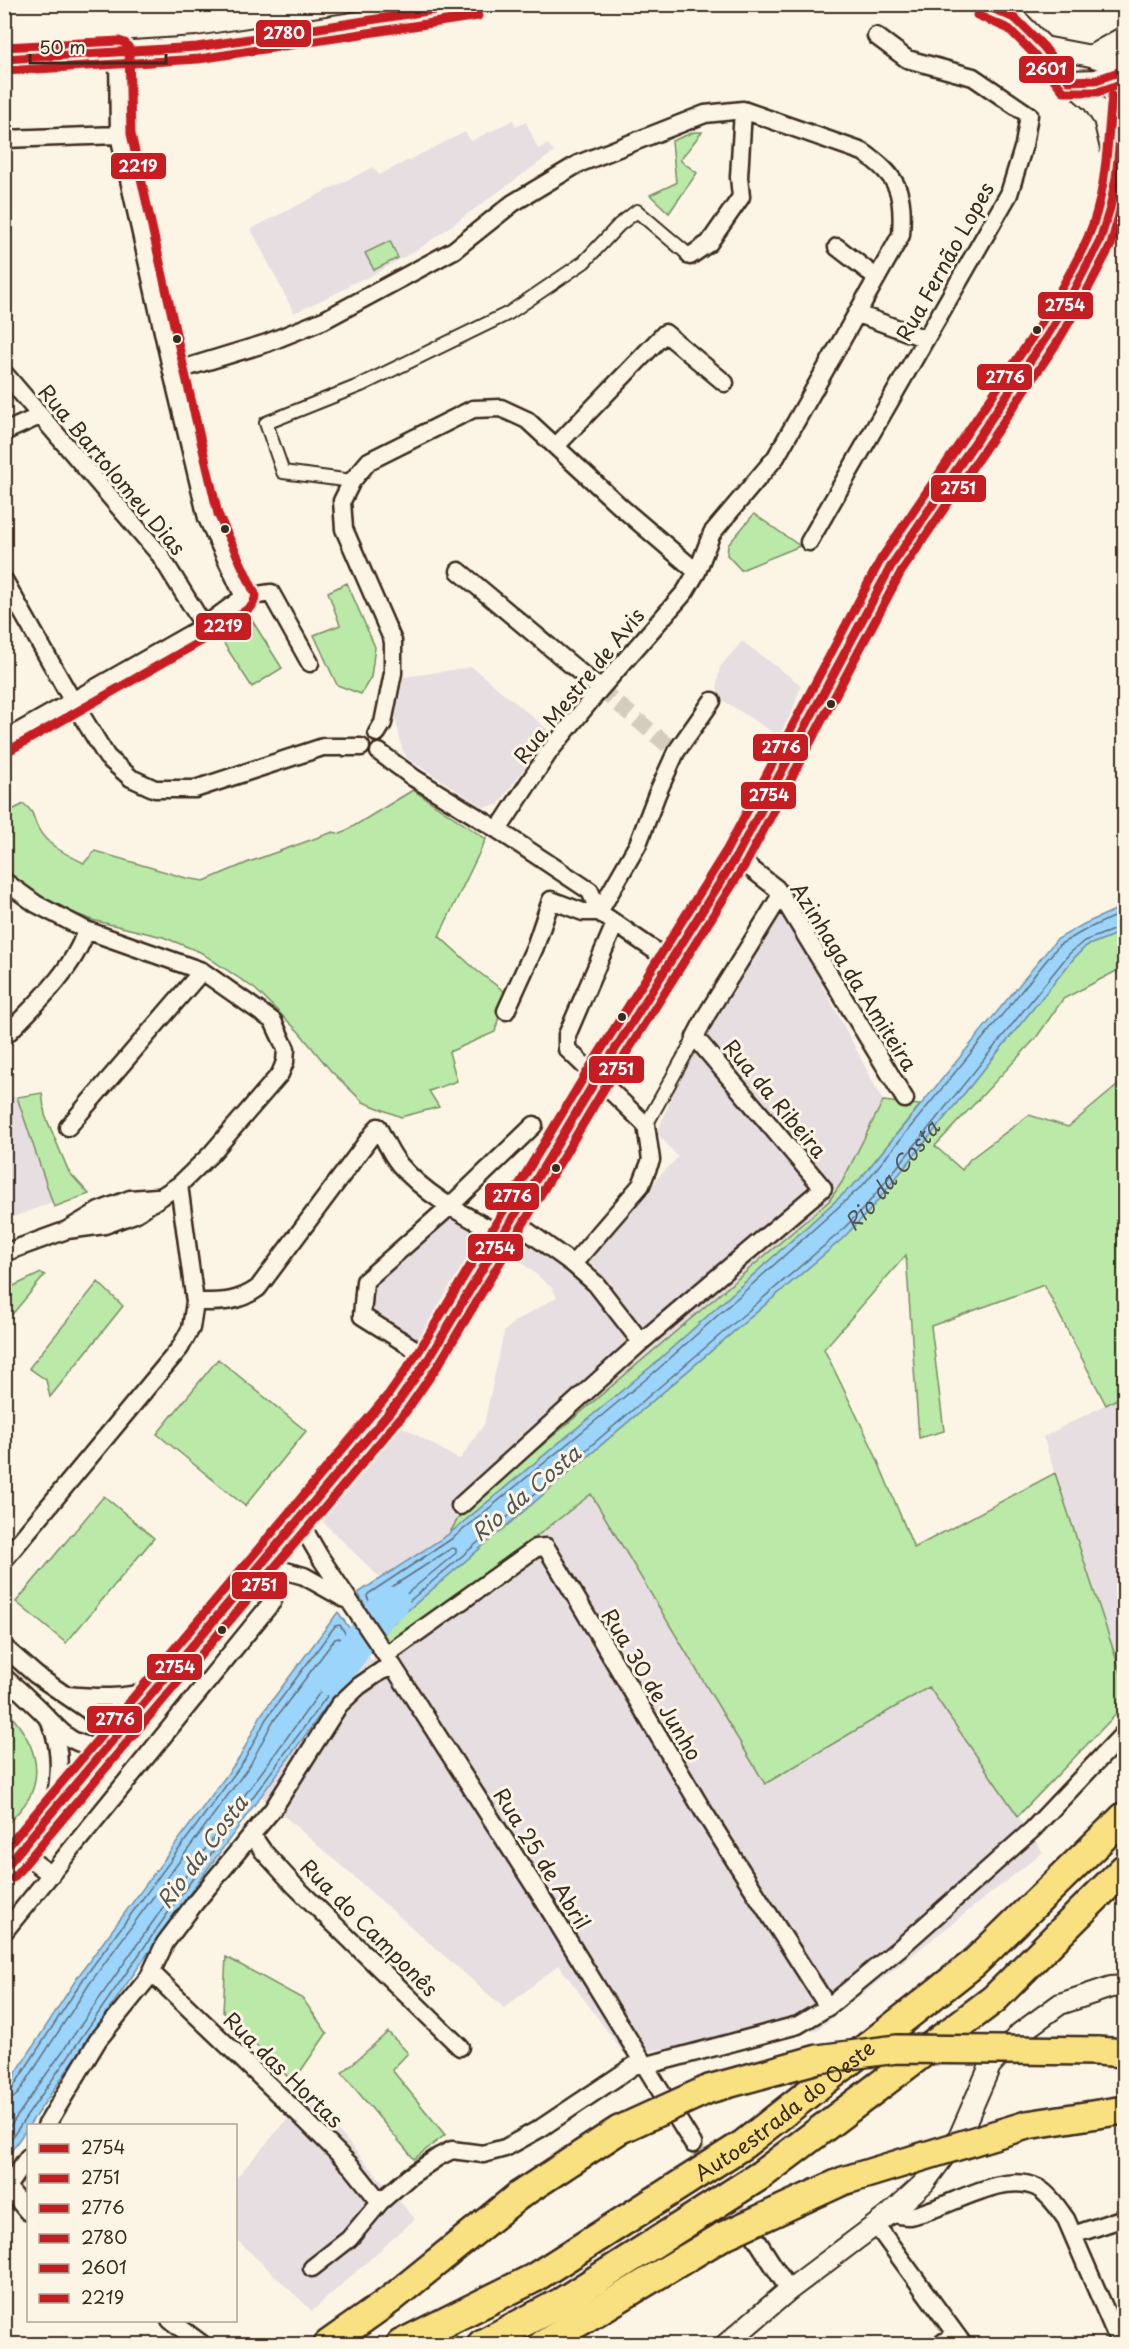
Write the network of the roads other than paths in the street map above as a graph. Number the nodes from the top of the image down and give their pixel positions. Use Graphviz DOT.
graph roads {
  1 [pos="477,4"];
  2 [pos="982,4"];
  3 [pos="876,36"];
  4 [pos="1125,37"];
  5 [pos="1044,47"];
  6 [pos="118,53"];
  7 [pos="1091,56"];
  8 [pos="4,59"];
  9 [pos="1125,69"];
  10 [pos="1069,81"];
  11 [pos="1125,97"];
  12 [pos="743,110"];
  13 [pos="119,135"];
  14 [pos="4,139"];
  15 [pos="1116,178"];
  16 [pos="837,247"];
  17 [pos="690,256"];
  18 [pos="877,278"];
  19 [pos="858,314"];
  20 [pos="926,339"];
  21 [pos="172,372"];
  22 [pos="4,373"];
  23 [pos="724,383"];
  24 [pos="40,416"];
  25 [pos="4,432"];
  26 [pos="556,446"];
  27 [pos="352,481"];
  28 [pos="809,542"];
  29 [pos="459,571"];
  30 [pos="697,572"];
  31 [pos="4,580"];
  32 [pos="244,597"];
  33 [pos="204,626"];
  34 [pos="310,663"];
  35 [pos="600,689"];
  36 [pos="72,700"];
  37 [pos="712,701"];
  38 [pos="377,733"];
  39 [pos="4,740"];
  40 [pos="361,747"];
  41 [pos="379,752"];
  42 [pos="498,830"];
  43 [pos="736,857"];
  44 [pos="4,881"];
  45 [pos="781,895"];
  46 [pos="598,912"];
  47 [pos="615,924"];
  48 [pos="86,930"];
  49 [pos="670,961"];
  50 [pos="202,971"];
  51 [pos="506,1011"];
  52 [pos="4,1037"];
  53 [pos="695,1037"];
  54 [pos="597,1078"];
  55 [pos="905,1099"];
  56 [pos="534,1125"];
  57 [pos="646,1125"];
  58 [pos="68,1127"];
  59 [pos="179,1185"];
  60 [pos="449,1207"];
  61 [pos="507,1228"];
  62 [pos="4,1253"];
  63 [pos="573,1264"];
  64 [pos="195,1302"];
  65 [pos="641,1342"];
  66 [pos="429,1358"];
  67 [pos="460,1506"];
  68 [pos="298,1519"];
  69 [pos="4,1560"];
  70 [pos="261,1564"];
  71 [pos="273,1601"];
  72 [pos="348,1601"];
  73 [pos="4,1647"];
  74 [pos="387,1657"];
  75 [pos="4,1677"];
  76 [pos="155,1690"];
  77 [pos="62,1692"];
  78 [pos="45,1715"];
  79 [pos="1125,1733"];
  80 [pos="106,1749"];
  81 [pos="54,1810"];
  82 [pos="1125,1817"];
  83 [pos="252,1835"];
  84 [pos="12,1861"];
  85 [pos="1125,1869"];
  86 [pos="51,1875"];
  87 [pos="4,1932"];
  88 [pos="151,1972"];
  89 [pos="1125,1986"];
  90 [pos="828,2007"];
  91 [pos="460,2047"];
  92 [pos="1125,2053"];
  93 [pos="643,2064"];
  94 [pos="1125,2110"];
  95 [pos="47,2124"];
  96 [pos="693,2144"];
  97 [pos="27,2158"];
  98 [pos="6,2189"];
  99 [pos="380,2202"];
  100 [pos="27,2211"];
  101 [pos="1125,2218"];
  102 [pos="883,2219"];
  103 [pos="1073,2235"];
  104 [pos="755,2237"];
  105 [pos="312,2268"];
  106 [pos="789,2290"];
  107 [pos="173,2322"];
  108 [pos="958,2339"];
  109 [pos="202,2344"];
  110 [pos="328,2344"];
  111 [pos="401,2344"];
  112 [pos="482,2344"];
  113 [pos="543,2344"];
  114 [pos="726,2344"];
  115 [pos="941,2344"];
  116 [pos="1120,2344"];
  1 -- 6 [label="street"];
  2 -- 5 [label="street"];
  3 -- 20 [label="street, Rua Fernão Lopes"];
  4 -- 7 [label="street"];
  5 -- 7 [label="street"];
  5 -- 10 [label="street"];
  6 -- 8 [label="street"];
  6 -- 13 [label="street"];
  7 -- 9 [label="street"];
  9 -- 10 [label="street"];
  10 -- 15 [label="street"];
  11 -- 15 [label="main road"];
  12 -- 17 [label="street"];
  12 -- 18 [label="street, Rua Mestre de Avis"];
  12 -- 21 [label="street"];
  13 -- 14 [label="street"];
  13 -- 21 [label="street"];
  15 -- 43 [label="main road"];
  16 -- 18 [label="street"];
  17 -- 27 [label="street"];
  18 -- 19 [label="street, Rua Mestre de Avis"];
  19 -- 20 [label="street"];
  19 -- 30 [label="street, Rua Mestre de Avis"];
  20 -- 28 [label="street, Rua Fernão Lopes"];
  21 -- 32 [label="street"];
  22 -- 24 [label="street, Rua Bartolomeu Dias"];
  23 -- 26 [label="street"];
  24 -- 25 [label="street"];
  24 -- 33 [label="street, Rua Bartolomeu Dias"];
  26 -- 27 [label="street"];
  26 -- 30 [label="street"];
  27 -- 38 [label="street"];
  29 -- 35 [label="street"];
  30 -- 35 [label="street, Rua Mestre de Avis"];
  31 -- 36 [label="street"];
  32 -- 33 [label="street"];
  32 -- 34 [label="street"];
  33 -- 36 [label="street"];
  35 -- 42 [label="street, Rua Mestre de Avis"];
  36 -- 39 [label="street"];
  36 -- 40 [label="street"];
  37 -- 46 [label="street"];
  38 -- 40 [label="street"];
  38 -- 41 [label="street"];
  40 -- 41 [label="street"];
  41 -- 42 [label="street"];
  42 -- 46 [label="street"];
  43 -- 45 [label="street, Azinhaga da Amiteira"];
  43 -- 49 [label="main road"];
  44 -- 48 [label="street"];
  45 -- 53 [label="street, Rua da Ribeira"];
  45 -- 55 [label="street, Azinhaga da Amiteira"];
  46 -- 47 [label="street"];
  46 -- 51 [label="street"];
  47 -- 49 [label="street"];
  47 -- 54 [label="street"];
  48 -- 50 [label="street"];
  48 -- 52 [label="street"];
  49 -- 54 [label="main road"];
  50 -- 58 [label="street"];
  50 -- 59 [label="street"];
  53 -- 57 [label="street"];
  53 -- 65 [label="street, Rua da Ribeira"];
  54 -- 57 [label="street"];
  54 -- 61 [label="main road"];
  56 -- 60 [label="street"];
  57 -- 63 [label="street"];
  59 -- 62 [label="street"];
  59 -- 64 [label="street"];
  60 -- 61 [label="street"];
  60 -- 64 [label="street"];
  60 -- 66 [label="street"];
  61 -- 63 [label="street"];
  61 -- 66 [label="main road"];
  63 -- 65 [label="street"];
  64 -- 69 [label="street"];
  65 -- 67 [label="street, Rua da Ribeira"];
  66 -- 68 [label="main road"];
  68 -- 70 [label="main road"];
  68 -- 72 [label="street, Rua 25 de Abril"];
  70 -- 72 [label="street, Rua 25 de Abril"];
  70 -- 76 [label="main road"];
  71 -- 86 [label="street"];
  72 -- 74 [label="street, Rua 25 de Abril"];
  73 -- 77 [label="street"];
  74 -- 83 [label="street"];
  74 -- 90 [label="street, Rua 30 de Junho"];
  74 -- 93 [label="street, Rua 25 de Abril"];
  75 -- 78 [label="street"];
  76 -- 77 [label="street"];
  76 -- 80 [label="main road"];
  77 -- 78 [label="street"];
  77 -- 80 [label="street"];
  78 -- 80 [label="street"];
  78 -- 81 [label="street"];
  79 -- 90 [label="street"];
  80 -- 81 [label="main road"];
  81 -- 84 [label="main road"];
  82 -- 111 [label="highway, Autoestrada do Oeste"];
  83 -- 88 [label="street"];
  83 -- 91 [label="street, Rua do Camponês"];
  84 -- 86 [label="street"];
  85 -- 112 [label="highway, Autoestrada do Oeste"];
  86 -- 87 [label="street"];
  88 -- 95 [label="street"];
  88 -- 99 [label="street, Rua das Hortas"];
  89 -- 102 [label="street"];
  90 -- 93 [label="street"];
  92 -- 110 [label="highway, bridge"];
  93 -- 96 [label="street, Rua 25 de Abril"];
  93 -- 99 [label="street"];
  94 -- 113 [label="highway, bridge"];
  97 -- 98 [label="street"];
  98 -- 100 [label="street"];
  99 -- 105 [label="street"];
  101 -- 103 [label="street"];
  102 -- 103 [label="street"];
  102 -- 106 [label="street"];
  102 -- 108 [label="street"];
  103 -- 116 [label="street"];
  104 -- 106 [label="street"];
  106 -- 114 [label="street"];
  107 -- 109 [label="street"];
  108 -- 115 [label="street"];
}
